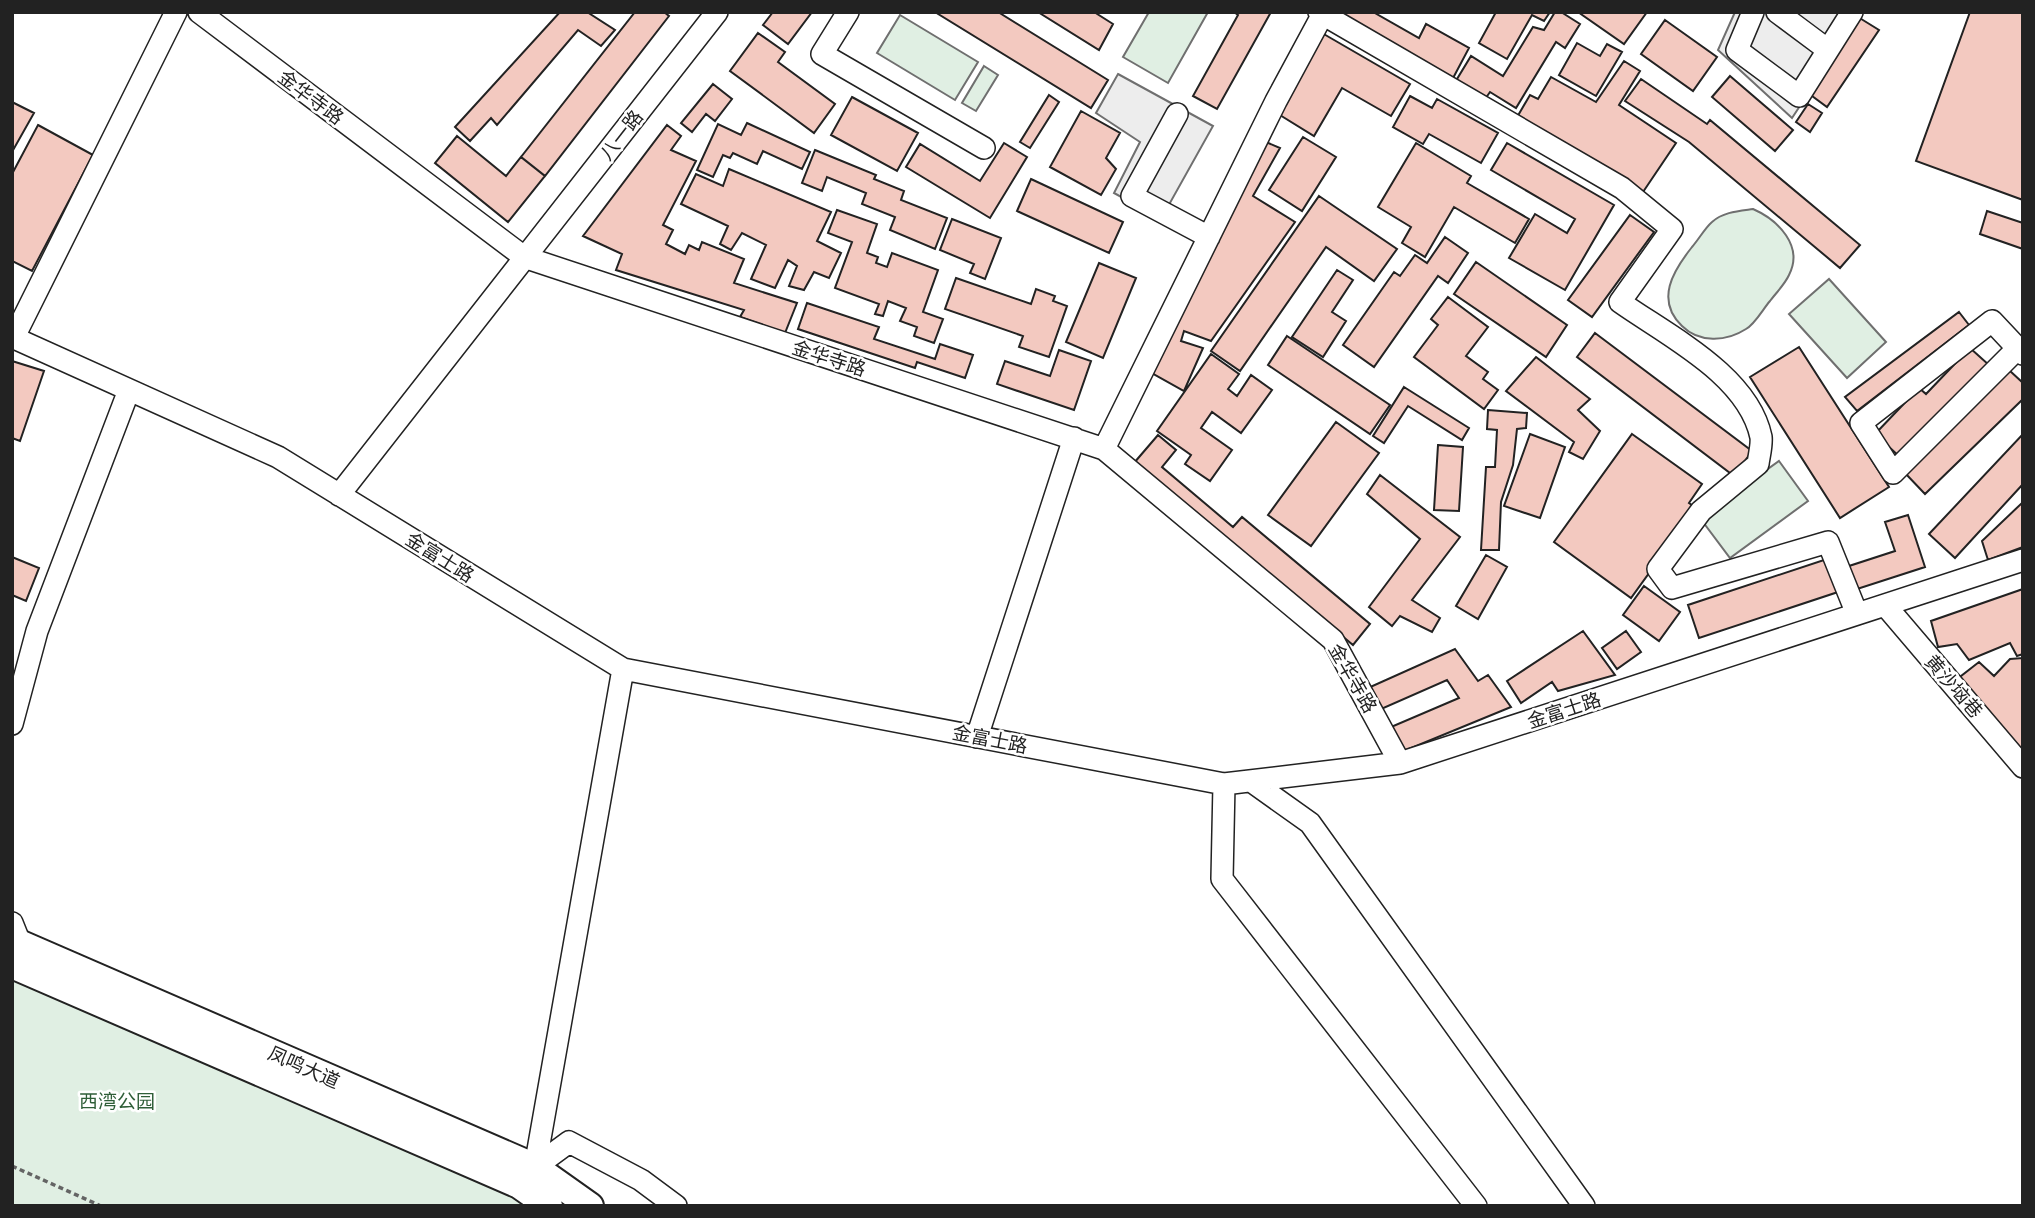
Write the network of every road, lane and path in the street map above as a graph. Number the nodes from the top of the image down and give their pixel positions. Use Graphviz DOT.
graph roads {
  1 [pos="176,12"];
  2 [pos="199,12"];
  3 [pos="718,12"];
  4 [pos="848,12"];
  5 [pos="1753,12"];
  6 [pos="1777,12"];
  7 [pos="1852,12"];
  8 [pos="1322,13"];
  9 [pos="1828,50"];
  10 [pos="1177,114"];
  11 [pos="984,148"];
  12 [pos="1209,237"];
  13 [pos="524,257"];
  14 [pos="13,337"];
  15 [pos="2020,351"];
  16 [pos="130,390"];
  17 [pos="1074,439"];
  18 [pos="1104,449"];
  19 [pos="339,495"];
  20 [pos="2023,560"];
  21 [pos="1885,605"];
  22 [pos="1857,614"];
  23 [pos="623,669"];
  24 [pos="12,724"];
  25 [pos="977,737"];
  26 [pos="1400,763"];
  27 [pos="2023,767"];
  28 [pos="1251,781"];
  29 [pos="1224,784"];
  30 [pos="14,943"];
  31 [pos="12,1166"];
  32 [pos="535,1167"];
  33 [pos="101,1206"];
  34 [pos="549,1206"];
  35 [pos="590,1206"];
  36 [pos="676,1206"];
  37 [pos="1476,1206"];
  38 [pos="1584,1206"];
  1 -- 14 [label="street"];
  2 -- 13 [label="street, 金华寺路"];
  3 -- 13 [label="street, 八一路"];
  4 -- 11 [label="street"];
  5 -- 9 [label="street"];
  6 -- 9 [label="street"];
  7 -- 9 [label="street"];
  8 -- 12 [label="street"];
  8 -- 22 [label="street"];
  10 -- 12 [label="street"];
  12 -- 18 [label="street"];
  13 -- 17 [label="street, 金华寺路"];
  13 -- 19 [label="street, 八一路"];
  14 -- 16 [label="street, 金富士路"];
  15 -- 15 [label="street"];
  16 -- 19 [label="street, 金富士路"];
  16 -- 24 [label="street"];
  17 -- 18 [label="street, 金华寺路"];
  17 -- 25 [label="street"];
  18 -- 26 [label="street, 金华寺路"];
  19 -- 23 [label="street, 金富士路"];
  20 -- 21 [label="street, 金富士路"];
  21 -- 22 [label="street, 金富士路"];
  21 -- 27 [label="street, 黄沙垴巷"];
  22 -- 26 [label="street, 金富士路"];
  23 -- 25 [label="street, 金富士路"];
  23 -- 32 [label="street"];
  25 -- 29 [label="street, 金富士路"];
  26 -- 28 [label="street, 金富士路"];
  28 -- 29 [label="street, 金富士路"];
  28 -- 38 [label="street"];
  29 -- 37 [label="street"];
  30 -- 32 [label="main road, 凤鸣大道"];
  30 -- 34 [label="main road, 凤鸣大道"];
  31 -- 33 [label="path"];
  32 -- 35 [label="main road, 凤鸣大道"];
  32 -- 36 [label="street"];
}
